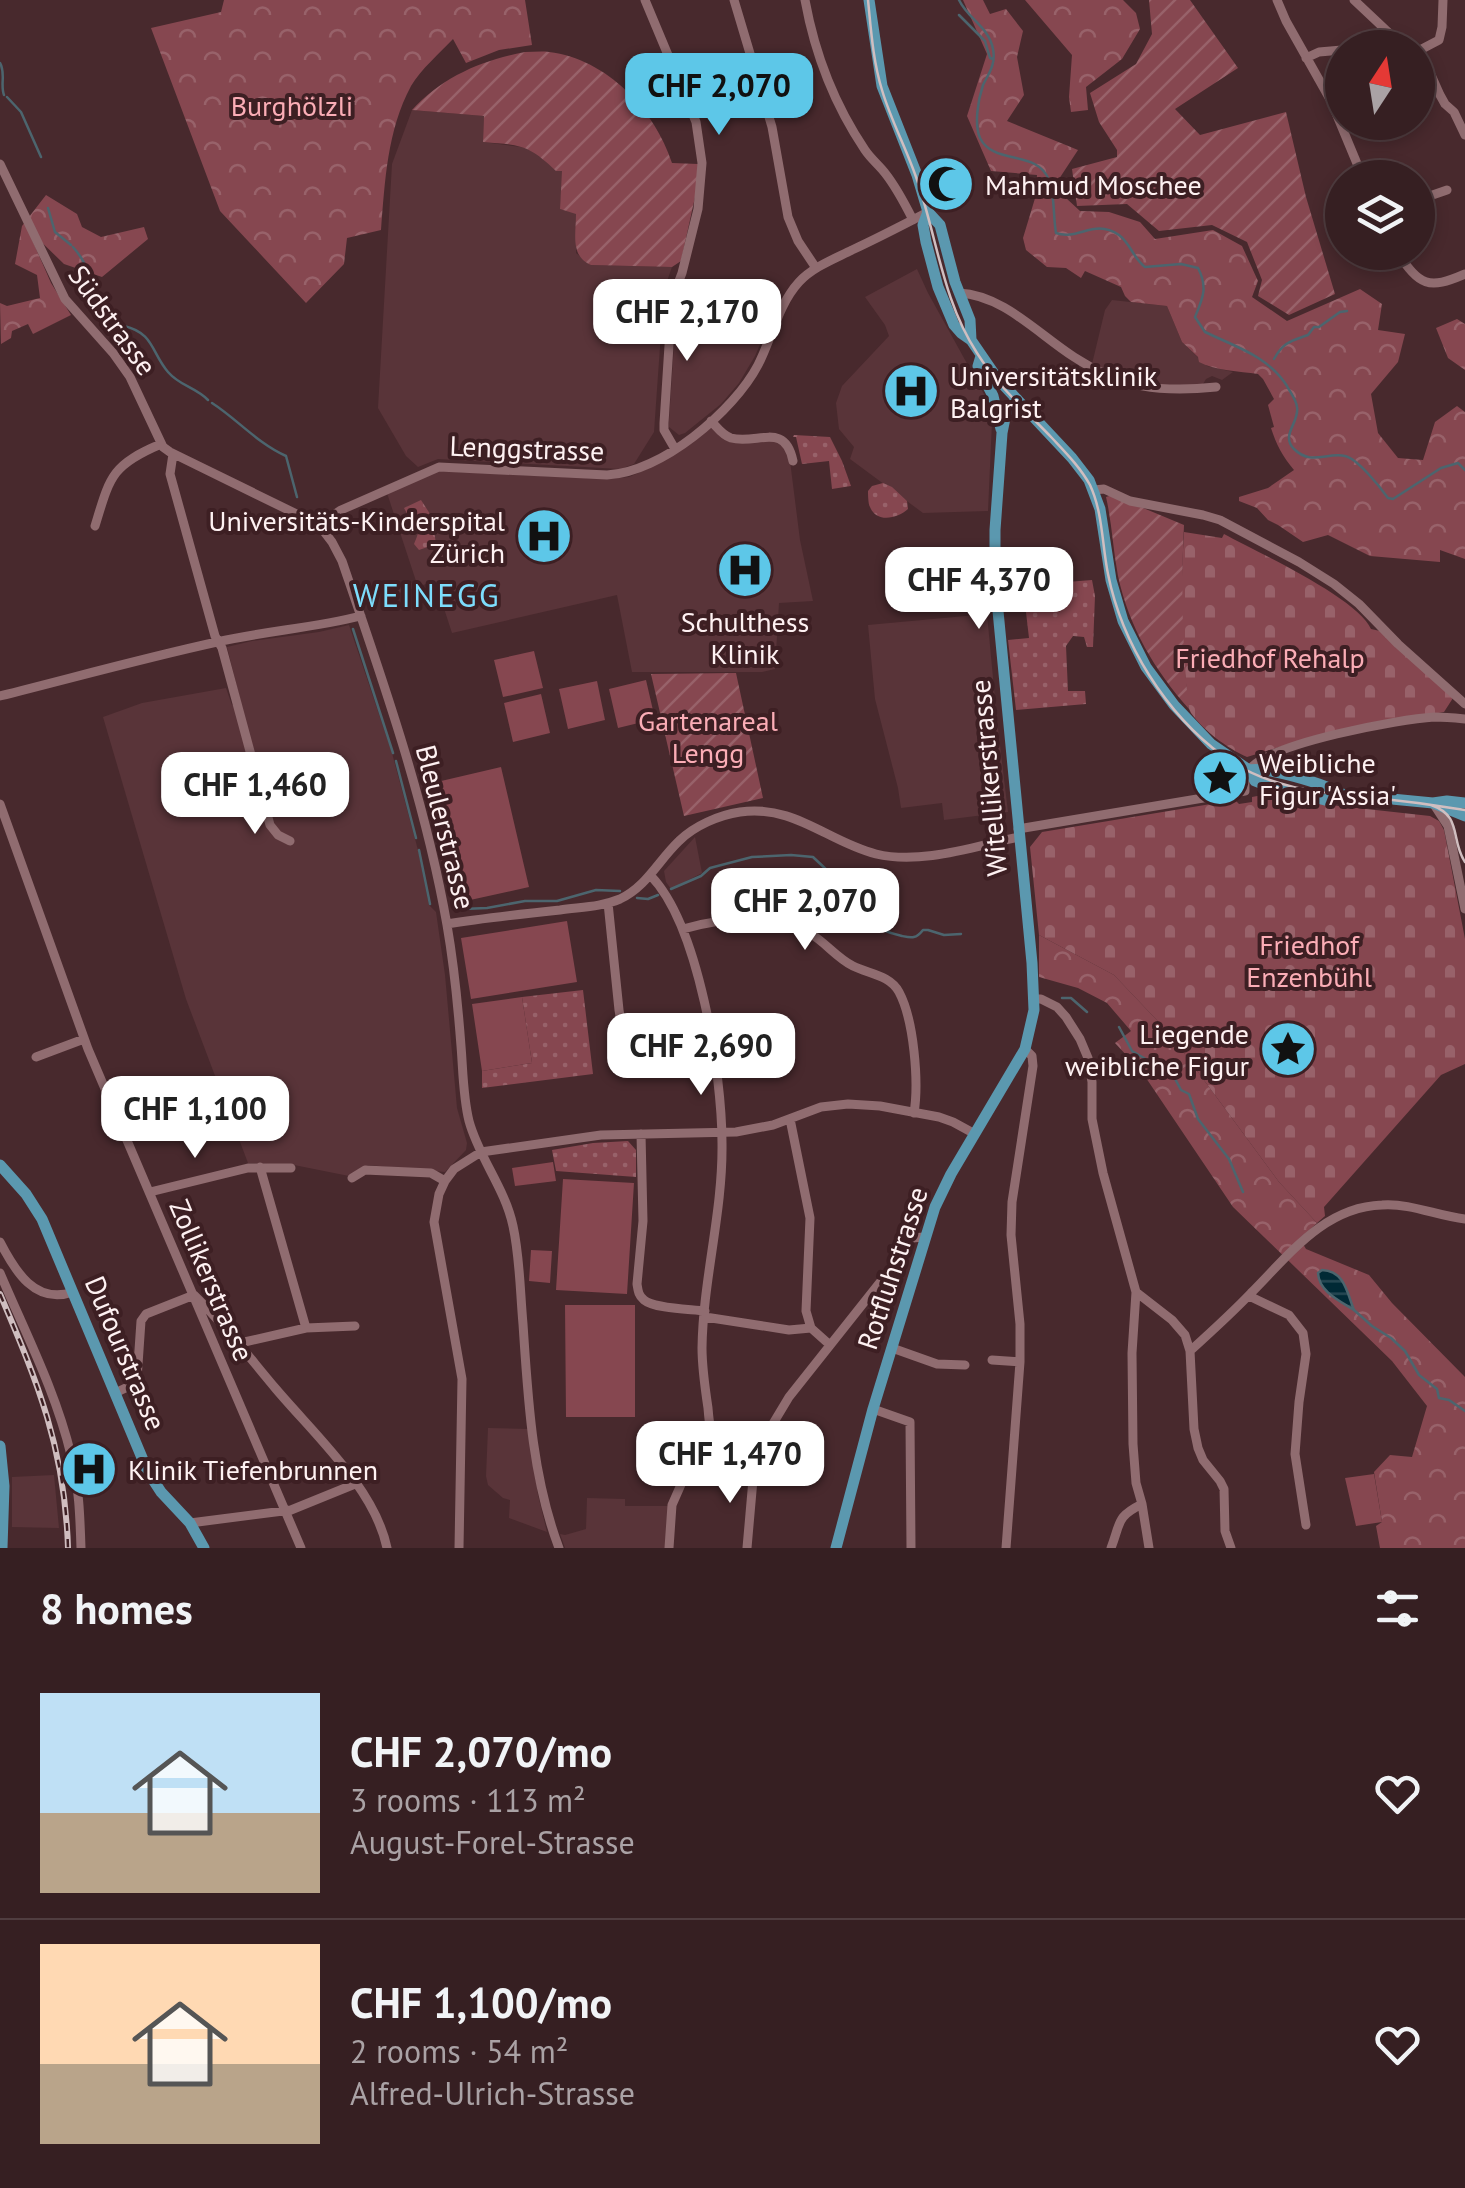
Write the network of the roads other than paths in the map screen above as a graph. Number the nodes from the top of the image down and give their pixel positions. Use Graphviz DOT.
graph roads {
  1 [pos="646,0"];
  2 [pos="734,0"];
  3 [pos="805,0"];
  4 [pos="870,0"];
  5 [pos="1278,0"];
  6 [pos="1354,0"];
  7 [pos="1443,0"];
  8 [pos="1386,30"];
  9 [pos="1435,42"];
  10 [pos="1325,52"];
  11 [pos="1306,58"];
  12 [pos="1435,85"];
  13 [pos="1465,136"];
  14 [pos="1355,160"];
  15 [pos="0,164"];
  16 [pos="1448,190"];
  17 [pos="1435,194"];
  18 [pos="928,212"];
  19 [pos="913,220"];
  20 [pos="816,268"];
  21 [pos="1410,270"];
  22 [pos="1465,274"];
  23 [pos="959,293"];
  24 [pos="971,340"];
  25 [pos="980,356"];
  26 [pos="1216,388"];
  27 [pos="1014,396"];
  28 [pos="996,408"];
  29 [pos="712,421"];
  30 [pos="1002,433"];
  31 [pos="166,449"];
  32 [pos="675,449"];
  33 [pos="793,461"];
  34 [pos="1094,490"];
  35 [pos="318,525"];
  36 [pos="95,526"];
  37 [pos="361,616"];
  38 [pos="218,642"];
  39 [pos="0,696"];
  40 [pos="1465,704"];
  41 [pos="1465,719"];
  42 [pos="1249,770"];
  43 [pos="1433,803"];
  44 [pos="1465,803"];
  45 [pos="0,804"];
  46 [pos="1465,816"];
  47 [pos="1019,833"];
  48 [pos="290,841"];
  49 [pos="651,876"];
  50 [pos="608,903"];
  51 [pos="1465,909"];
  52 [pos="446,924"];
  53 [pos="683,929"];
  54 [pos="1034,999"];
  55 [pos="1033,1020"];
  56 [pos="84,1039"];
  57 [pos="1025,1049"];
  58 [pos="36,1057"];
  59 [pos="628,1062"];
  60 [pos="914,1113"];
  61 [pos="197,1114"];
  62 [pos="790,1119"];
  63 [pos="722,1133"];
  64 [pos="125,1134"];
  65 [pos="641,1134"];
  66 [pos="975,1134"];
  67 [pos="481,1152"];
  68 [pos="260,1167"];
  69 [pos="291,1168"];
  70 [pos="2,1169"];
  71 [pos="352,1178"];
  72 [pos="445,1181"];
  73 [pos="150,1192"];
  74 [pos="1465,1219"];
  75 [pos="924,1237"];
  76 [pos="0,1242"];
  77 [pos="0,1272"];
  78 [pos="73,1292"];
  79 [pos="1136,1292"];
  80 [pos="194,1295"];
  81 [pos="1249,1296"];
  82 [pos="705,1314"];
  83 [pos="355,1326"];
  84 [pos="306,1328"];
  85 [pos="811,1328"];
  86 [pos="240,1344"];
  87 [pos="830,1345"];
  88 [pos="892,1348"];
  89 [pos="1190,1351"];
  90 [pos="992,1360"];
  91 [pos="1020,1362"];
  92 [pos="965,1365"];
  93 [pos="115,1392"];
  94 [pos="873,1410"];
  95 [pos="715,1443"];
  96 [pos="0,1446"];
  97 [pos="754,1468"];
  98 [pos="355,1484"];
  99 [pos="1142,1504"];
  100 [pos="286,1510"];
  101 [pos="190,1523"];
  102 [pos="1306,1525"];
  103 [pos="2,1548"];
  104 [pos="81,1548"];
  105 [pos="204,1548"];
  106 [pos="301,1548"];
  107 [pos="387,1548"];
  108 [pos="459,1548"];
  109 [pos="559,1548"];
  110 [pos="668,1548"];
  111 [pos="747,1548"];
  112 [pos="836,1548"];
  113 [pos="911,1548"];
  114 [pos="1006,1548"];
  115 [pos="1111,1548"];
  116 [pos="1148,1548"];
  117 [pos="1231,1548"];
  1 -- 32 [label="street"];
  2 -- 20 [label="street"];
  3 -- 19 [label="street"];
  4 -- 18 [label="main road"];
  5 -- 11 [label="street"];
  6 -- 8 [label="street"];
  7 -- 9 [label="street"];
  10 -- 11 [label="street"];
  11 -- 14 [label="street"];
  12 -- 13 [label="street"];
  15 -- 31 [label="street, Südstrasse"];
  16 -- 17 [label="street"];
  18 -- 19 [label="street, Lenggstrasse"];
  18 -- 23 [label="main road"];
  18 -- 24 [label="main road"];
  19 -- 20 [label="street, Lenggstrasse"];
  20 -- 29 [label="street, Lenggstrasse"];
  21 -- 22 [label="street"];
  23 -- 24 [label="main road"];
  23 -- 26 [label="street"];
  24 -- 25 [label="main road"];
  25 -- 27 [label="main road"];
  25 -- 28 [label="main road, Witellikerstrasse"];
  27 -- 28 [label="main road"];
  27 -- 30 [label="main road, Witellikerstrasse"];
  27 -- 34 [label="main road"];
  28 -- 30 [label="main road, Witellikerstrasse"];
  29 -- 32 [label="street, Lenggstrasse"];
  29 -- 33 [label="street"];
  30 -- 47 [label="main road, Witellikerstrasse"];
  31 -- 35 [label="street"];
  31 -- 36 [label="street"];
  31 -- 38 [label="street, Südstrasse"];
  32 -- 35 [label="street, Lenggstrasse"];
  34 -- 40 [label="street"];
  34 -- 42 [label="main road"];
  35 -- 37 [label="street, Bleulerstrasse"];
  37 -- 38 [label="street"];
  37 -- 52 [label="street, Bleulerstrasse"];
  38 -- 39 [label="street"];
  38 -- 48 [label="street, Südstrasse"];
  41 -- 42 [label="street"];
  42 -- 43 [label="main road"];
  42 -- 47 [label="street"];
  43 -- 44 [label="main road"];
  43 -- 46 [label="main road"];
  43 -- 51 [label="street"];
  45 -- 56 [label="street, Zollikerstrasse"];
  47 -- 49 [label="street"];
  47 -- 54 [label="main road, Witellikerstrasse"];
  49 -- 50 [label="street"];
  49 -- 53 [label="street"];
  50 -- 52 [label="street"];
  50 -- 59 [label="street"];
  52 -- 67 [label="street, Bleulerstrasse"];
  53 -- 60 [label="street"];
  53 -- 63 [label="street"];
  54 -- 55 [label="main road, Witellikerstrasse"];
  54 -- 79 [label="street"];
  55 -- 57 [label="main road, Rotfluhstrasse"];
  56 -- 58 [label="street"];
  56 -- 64 [label="street, Zollikerstrasse"];
  57 -- 66 [label="main road, Rotfluhstrasse"];
  57 -- 91 [label="street"];
  60 -- 62 [label="street"];
  60 -- 66 [label="street"];
  61 -- 64 [label="street"];
  62 -- 63 [label="street"];
  62 -- 85 [label="street"];
  63 -- 65 [label="street"];
  63 -- 82 [label="street"];
  64 -- 73 [label="street, Zollikerstrasse"];
  65 -- 67 [label="street"];
  65 -- 82 [label="street"];
  66 -- 75 [label="main road, Rotfluhstrasse"];
  67 -- 72 [label="street"];
  67 -- 109 [label="street, Bleulerstrasse"];
  68 -- 69 [label="street"];
  68 -- 73 [label="street"];
  68 -- 84 [label="street"];
  70 -- 78 [label="main road, Dufourstrasse"];
  71 -- 72 [label="street"];
  72 -- 108 [label="street"];
  73 -- 80 [label="street, Zollikerstrasse"];
  74 -- 81 [label="street"];
  75 -- 87 [label="street"];
  75 -- 88 [label="main road, Rotfluhstrasse"];
  76 -- 78 [label="street"];
  77 -- 104 [label="street"];
  78 -- 93 [label="main road, Dufourstrasse"];
  79 -- 89 [label="street"];
  79 -- 99 [label="street"];
  80 -- 86 [label="street"];
  80 -- 93 [label="street"];
  80 -- 100 [label="street, Zollikerstrasse"];
  81 -- 89 [label="street"];
  81 -- 102 [label="street"];
  82 -- 85 [label="street"];
  82 -- 95 [label="street"];
  83 -- 84 [label="street"];
  84 -- 86 [label="street"];
  85 -- 87 [label="street"];
  86 -- 98 [label="street"];
  87 -- 97 [label="street"];
  88 -- 92 [label="street"];
  88 -- 94 [label="main road, Rotfluhstrasse"];
  89 -- 117 [label="street"];
  90 -- 91 [label="street"];
  91 -- 114 [label="street"];
  93 -- 101 [label="main road, Dufourstrasse"];
  94 -- 112 [label="main road, Rotfluhstrasse"];
  94 -- 113 [label="street"];
  95 -- 97 [label="street"];
  95 -- 110 [label="street"];
  96 -- 103 [label="main road"];
  97 -- 111 [label="street"];
  98 -- 100 [label="street"];
  98 -- 107 [label="street"];
  99 -- 115 [label="street"];
  99 -- 116 [label="street"];
  100 -- 101 [label="street"];
  100 -- 106 [label="street, Zollikerstrasse"];
  101 -- 105 [label="main road, Dufourstrasse"];
}
